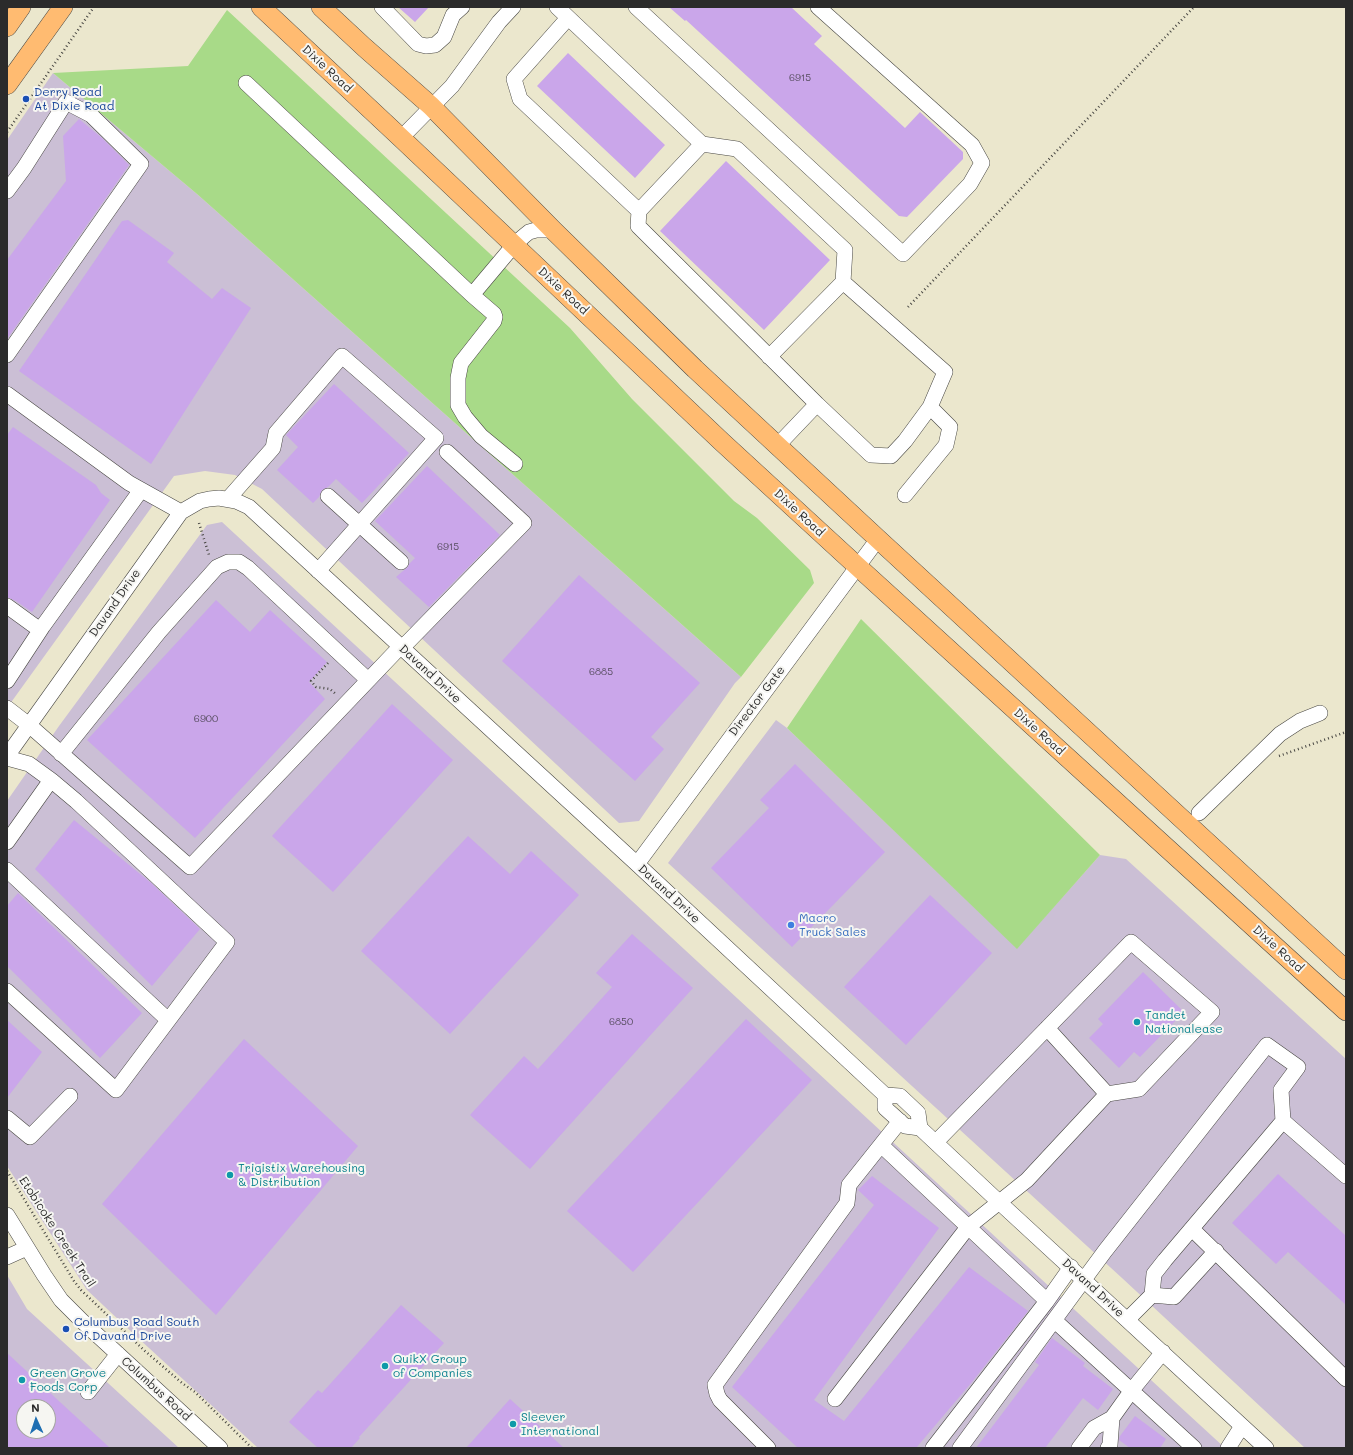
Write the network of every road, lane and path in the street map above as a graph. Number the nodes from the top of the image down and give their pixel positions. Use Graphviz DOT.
graph roads {
  1 [pos="21,7"];
  2 [pos="63,7"];
  3 [pos="94,7"];
  4 [pos="260,7"];
  5 [pos="321,7"];
  6 [pos="382,7"];
  7 [pos="462,7"];
  8 [pos="513,7"];
  9 [pos="557,7"];
  10 [pos="636,7"];
  11 [pos="818,7"];
  12 [pos="1194,7"];
  13 [pos="568,18"];
  14 [pos="7,27"];
  15 [pos="246,83"];
  16 [pos="7,85"];
  17 [pos="431,106"];
  18 [pos="7,132"];
  19 [pos="401,138"];
  20 [pos="702,144"];
  21 [pos="7,191"];
  22 [pos="639,211"];
  23 [pos="554,230"];
  24 [pos="514,245"];
  25 [pos="843,282"];
  26 [pos="472,295"];
  27 [pos="908,307"];
  28 [pos="7,355"];
  29 [pos="769,357"];
  30 [pos="7,394"];
  31 [pos="816,404"];
  32 [pos="930,407"];
  33 [pos="778,445"];
  34 [pos="447,452"];
  35 [pos="515,464"];
  36 [pos="141,490"];
  37 [pos="905,495"];
  38 [pos="328,496"];
  39 [pos="228,500"];
  40 [pos="181,512"];
  41 [pos="199,523"];
  42 [pos="359,524"];
  43 [pos="878,539"];
  44 [pos="400,562"];
  45 [pos="857,566"];
  46 [pos="214,571"];
  47 [pos="318,571"];
  48 [pos="7,606"];
  49 [pos="40,630"];
  50 [pos="401,647"];
  51 [pos="328,663"];
  52 [pos="368,680"];
  53 [pos="7,681"];
  54 [pos="345,703"];
  55 [pos="7,708"];
  56 [pos="1320,713"];
  57 [pos="29,725"];
  58 [pos="1346,732"];
  59 [pos="61,754"];
  60 [pos="7,757"];
  61 [pos="1275,757"];
  62 [pos="51,780"];
  63 [pos="1199,813"];
  64 [pos="7,842"];
  65 [pos="637,864"];
  66 [pos="7,870"];
  67 [pos="1346,970"];
  68 [pos="7,991"];
  69 [pos="1346,1011"];
  70 [pos="168,1020"];
  71 [pos="1047,1028"];
  72 [pos="1108,1094"];
  73 [pos="885,1095"];
  74 [pos="70,1096"];
  75 [pos="8,1121"];
  76 [pos="900,1121"];
  77 [pos="1282,1121"];
  78 [pos="920,1128"];
  79 [pos="936,1142"];
  80 [pos="881,1145"];
  81 [pos="7,1171"];
  82 [pos="1346,1176"];
  83 [pos="999,1202"];
  84 [pos="7,1215"];
  85 [pos="968,1227"];
  86 [pos="1192,1229"];
  87 [pos="27,1248"];
  88 [pos="1216,1251"];
  89 [pos="7,1257"];
  90 [pos="1071,1267"];
  91 [pos="1084,1279"];
  92 [pos="1152,1295"];
  93 [pos="1047,1301"];
  94 [pos="1054,1320"];
  95 [pos="1127,1320"];
  96 [pos="1163,1352"];
  97 [pos="118,1354"];
  98 [pos="1346,1379"];
  99 [pos="1132,1390"];
  100 [pos="88,1392"];
  101 [pos="835,1399"];
  102 [pos="1112,1418"];
  103 [pos="1242,1426"];
  104 [pos="1262,1447"];
  105 [pos="220,1448"];
  106 [pos="252,1448"];
  107 [pos="768,1448"];
  108 [pos="933,1448"];
  109 [pos="960,1448"];
  110 [pos="1079,1448"];
  111 [pos="1108,1448"];
  112 [pos="1194,1448"];
  113 [pos="1228,1448"];
  1 -- 14 [label="main road"];
  2 -- 16 [label="main road"];
  3 -- 18 [label="path"];
  4 -- 19 [label="main road, Dixie Road"];
  5 -- 17 [label="main road"];
  6 -- 7 [label="street"];
  8 -- 17 [label="street"];
  9 -- 13 [label="street"];
  10 -- 11 [label="street"];
  12 -- 27 [label="path"];
  13 -- 20 [label="street"];
  13 -- 22 [label="street"];
  15 -- 26 [label="street"];
  17 -- 19 [label="street"];
  17 -- 23 [label="main road"];
  19 -- 24 [label="main road, Dixie Road"];
  20 -- 22 [label="street"];
  20 -- 25 [label="street"];
  21 -- 28 [label="street"];
  22 -- 29 [label="street"];
  23 -- 24 [label="street"];
  23 -- 33 [label="main road"];
  24 -- 26 [label="street"];
  24 -- 45 [label="main road, Dixie Road"];
  25 -- 29 [label="street"];
  25 -- 32 [label="street"];
  26 -- 35 [label="street"];
  29 -- 31 [label="street"];
  30 -- 36 [label="street"];
  31 -- 32 [label="street"];
  31 -- 33 [label="street"];
  32 -- 37 [label="street"];
  33 -- 43 [label="main road"];
  34 -- 50 [label="street"];
  36 -- 40 [label="street"];
  36 -- 49 [label="street"];
  38 -- 42 [label="street"];
  39 -- 40 [label="street, Davand Drive"];
  39 -- 42 [label="street"];
  39 -- 47 [label="street, Davand Drive"];
  40 -- 57 [label="street, Davand Drive"];
  41 -- 46 [label="path"];
  42 -- 44 [label="street"];
  42 -- 47 [label="street"];
  43 -- 45 [label="street, Director Gate"];
  43 -- 67 [label="main road"];
  45 -- 65 [label="street, Director Gate"];
  45 -- 69 [label="main road, Dixie Road"];
  46 -- 52 [label="street"];
  46 -- 59 [label="street"];
  47 -- 50 [label="street, Davand Drive"];
  48 -- 49 [label="street"];
  49 -- 53 [label="street"];
  50 -- 52 [label="street"];
  50 -- 65 [label="street, Davand Drive"];
  51 -- 54 [label="path"];
  52 -- 54 [label="street"];
  54 -- 59 [label="street"];
  55 -- 57 [label="street"];
  56 -- 63 [label="street"];
  57 -- 59 [label="street"];
  57 -- 60 [label="street, Davand Drive"];
  58 -- 61 [label="path"];
  60 -- 62 [label="street"];
  62 -- 64 [label="street"];
  62 -- 70 [label="street"];
  65 -- 73 [label="street, Davand Drive"];
  66 -- 70 [label="street"];
  68 -- 70 [label="street"];
  71 -- 72 [label="street"];
  71 -- 72 [label="street"];
  71 -- 79 [label="street"];
  72 -- 83 [label="street"];
  73 -- 76 [label="street, Davand Drive"];
  73 -- 78 [label="street, Davand Drive"];
  74 -- 75 [label="street"];
  76 -- 78 [label="street, Davand Drive"];
  76 -- 80 [label="street"];
  77 -- 82 [label="street"];
  77 -- 86 [label="street"];
  77 -- 91 [label="street"];
  78 -- 79 [label="street, Davand Drive"];
  79 -- 83 [label="street, Davand Drive"];
  80 -- 85 [label="street"];
  80 -- 107 [label="street"];
  81 -- 106 [label="path, Etobicoke Creek Trail"];
  83 -- 85 [label="street"];
  83 -- 90 [label="street, Davand Drive"];
  84 -- 87 [label="street, Columbus Road"];
  85 -- 93 [label="street"];
  85 -- 101 [label="street"];
  86 -- 88 [label="street"];
  86 -- 92 [label="street"];
  87 -- 89 [label="street"];
  87 -- 97 [label="street, Columbus Road"];
  88 -- 92 [label="street"];
  88 -- 98 [label="street"];
  90 -- 91 [label="street, Davand Drive"];
  90 -- 93 [label="street"];
  91 -- 94 [label="street"];
  91 -- 95 [label="street, Davand Drive"];
  92 -- 95 [label="street"];
  93 -- 108 [label="street"];
  94 -- 99 [label="street"];
  94 -- 109 [label="street"];
  95 -- 96 [label="street, Davand Drive"];
  96 -- 99 [label="street"];
  96 -- 103 [label="street, Davand Drive"];
  97 -- 100 [label="street"];
  97 -- 105 [label="street, Columbus Road"];
  99 -- 102 [label="street"];
  99 -- 112 [label="street"];
  102 -- 110 [label="street"];
  102 -- 111 [label="street"];
  103 -- 104 [label="street, Davand Drive"];
  103 -- 113 [label="street"];
}
